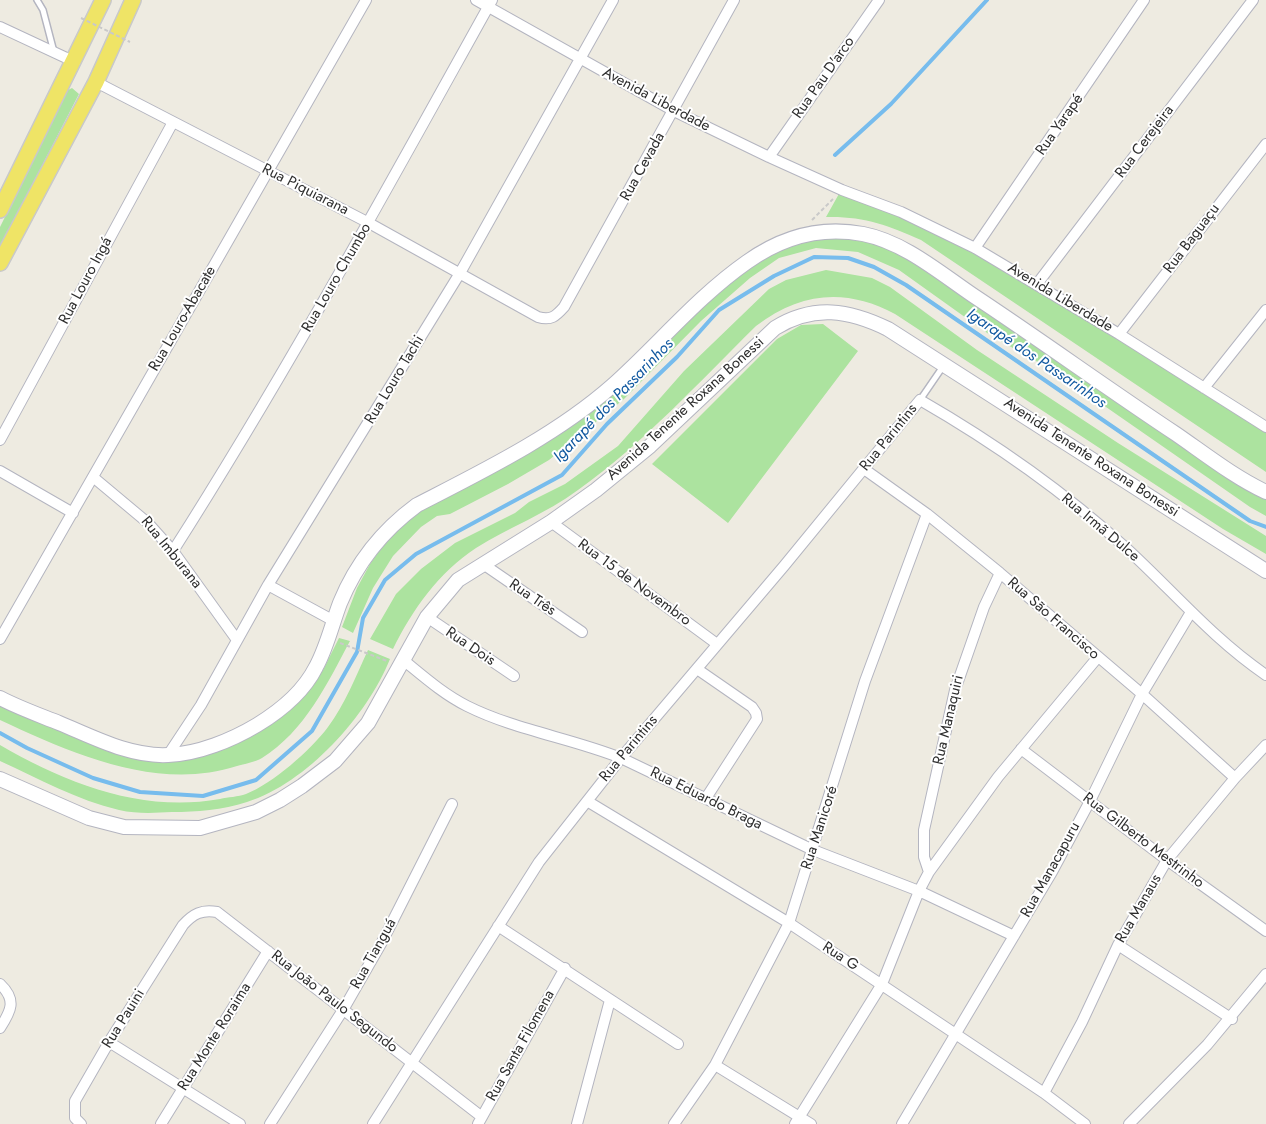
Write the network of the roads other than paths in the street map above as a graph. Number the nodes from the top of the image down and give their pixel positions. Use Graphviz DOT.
graph roads {
  1 [pos="37,0"];
  2 [pos="103,0"];
  3 [pos="133,0"];
  4 [pos="366,0"];
  5 [pos="476,0"];
  6 [pos="613,0"];
  7 [pos="734,0"];
  8 [pos="879,0"];
  9 [pos="1144,0"];
  10 [pos="1253,0"];
  11 [pos="490,4"];
  12 [pos="0,27"];
  13 [pos="54,52"];
  14 [pos="580,60"];
  15 [pos="75,62"];
  16 [pos="96,82"];
  17 [pos="674,111"];
  18 [pos="173,122"];
  19 [pos="1266,144"];
  20 [pos="768,157"];
  21 [pos="268,171"];
  22 [pos="0,210"];
  23 [pos="368,223"];
  24 [pos="975,248"];
  25 [pos="0,263"];
  26 [pos="460,273"];
  27 [pos="1037,284"];
  28 [pos="1266,310"];
  29 [pos="538,317"];
  30 [pos="1119,334"];
  31 [pos="945,364"];
  32 [pos="1204,388"];
  33 [pos="920,400"];
  34 [pos="1266,427"];
  35 [pos="0,440"];
  36 [pos="864,469"];
  37 [pos="0,471"];
  38 [pos="93,477"];
  39 [pos="1266,492"];
  40 [pos="73,513"];
  41 [pos="927,514"];
  42 [pos="551,522"];
  43 [pos="173,551"];
  44 [pos="483,564"];
  45 [pos="1266,571"];
  46 [pos="1000,573"];
  47 [pos="268,585"];
  48 [pos="1191,612"];
  49 [pos="427,617"];
  50 [pos="334,621"];
  51 [pos="582,632"];
  52 [pos="0,639"];
  53 [pos="237,640"];
  54 [pos="717,644"];
  55 [pos="1098,657"];
  56 [pos="398,661"];
  57 [pos="697,668"];
  58 [pos="1266,675"];
  59 [pos="514,676"];
  60 [pos="1142,694"];
  61 [pos="0,698"];
  62 [pos="1266,745"];
  63 [pos="1021,749"];
  64 [pos="168,755"];
  65 [pos="621,758"];
  66 [pos="1235,778"];
  67 [pos="0,779"];
  68 [pos="706,798"];
  69 [pos="587,801"];
  70 [pos="1090,801"];
  71 [pos="452,804"];
  72 [pos="813,850"];
  73 [pos="1167,860"];
  74 [pos="929,872"];
  75 [pos="919,891"];
  76 [pos="789,923"];
  77 [pos="184,924"];
  78 [pos="498,926"];
  79 [pos="1266,932"];
  80 [pos="1014,936"];
  81 [pos="1118,945"];
  82 [pos="268,951"];
  83 [pos="565,968"];
  84 [pos="1266,974"];
  85 [pos="0,984"];
  86 [pos="882,984"];
  87 [pos="610,1000"];
  88 [pos="343,1010"];
  89 [pos="1232,1019"];
  90 [pos="0,1028"];
  91 [pos="957,1035"];
  92 [pos="109,1042"];
  93 [pos="678,1044"];
  94 [pos="412,1062"];
  95 [pos="715,1065"];
  96 [pos="183,1089"];
  97 [pos="1044,1093"];
  98 [pos="480,1120"];
  99 [pos="797,1120"];
  100 [pos="78,1121"];
  101 [pos="161,1124"];
  102 [pos="240,1124"];
  103 [pos="270,1124"];
  104 [pos="373,1124"];
  105 [pos="577,1124"];
  106 [pos="674,1124"];
  107 [pos="811,1124"];
  108 [pos="902,1124"];
  109 [pos="1085,1124"];
  110 [pos="1129,1124"];
  1 -- 13 [label="lane"];
  2 -- 15 [label="main road"];
  3 -- 16 [label="main road"];
  4 -- 21 [label="street, Rua Louro-Abacate"];
  5 -- 11 [label="street, Avenida Liberdade"];
  6 -- 14 [label="street, Rua Louro Tachi"];
  7 -- 17 [label="street, Rua Cevada"];
  8 -- 20 [label="street, Rua Pau D'arco"];
  9 -- 24 [label="street, Rua Yarapé"];
  10 -- 27 [label="street, Rua Cerejeira"];
  11 -- 14 [label="street, Avenida Liberdade"];
  11 -- 23 [label="street, Rua Louro Chumbo"];
  12 -- 13 [label="street"];
  13 -- 15 [label="street"];
  14 -- 17 [label="street, Avenida Liberdade"];
  14 -- 26 [label="street, Rua Louro Tachi"];
  15 -- 22 [label="main road"];
  16 -- 18 [label="street, Rua Piquiarana"];
  16 -- 25 [label="main road"];
  17 -- 20 [label="street, Avenida Liberdade"];
  17 -- 29 [label="street, Rua Cevada"];
  18 -- 21 [label="street, Rua Piquiarana"];
  18 -- 35 [label="street, Rua Louro Ingá"];
  19 -- 30 [label="street, Rua Baguaçu"];
  20 -- 24 [label="street, Avenida Liberdade"];
  21 -- 23 [label="street, Rua Piquiarana"];
  21 -- 38 [label="street, Rua Louro-Abacate"];
  23 -- 26 [label="street, Rua Piquiarana"];
  23 -- 43 [label="street, Rua Louro Chumbo"];
  24 -- 27 [label="street, Avenida Liberdade"];
  26 -- 29 [label="street, Rua Piquiarana"];
  26 -- 47 [label="street, Rua Louro Tachi"];
  27 -- 30 [label="street, Avenida Liberdade"];
  28 -- 32 [label="street"];
  30 -- 32 [label="street, Avenida Liberdade"];
  31 -- 33 [label="lane"];
  31 -- 42 [label="street, Avenida Tenente Roxana Bonessi"];
  31 -- 45 [label="street, Avenida Tenente Roxana Bonessi"];
  32 -- 34 [label="street, Avenida Liberdade"];
  33 -- 36 [label="street, Rua Parintins"];
  33 -- 48 [label="street, Rua Irmã Dulce"];
  36 -- 41 [label="street, Rua São Francisco"];
  36 -- 54 [label="street, Rua Parintins"];
  37 -- 40 [label="street"];
  38 -- 40 [label="street, Rua Louro-Abacate"];
  38 -- 43 [label="street, Rua Imburana"];
  39 -- 50 [label="street"];
  40 -- 52 [label="street, Rua Louro-Abacate"];
  41 -- 46 [label="street, Rua São Francisco"];
  41 -- 72 [label="street, Rua Manicoré"];
  42 -- 44 [label="street, Avenida Tenente Roxana Bonessi"];
  42 -- 54 [label="street, Rua 15 de Novembro"];
  43 -- 53 [label="street, Rua Imburana"];
  44 -- 49 [label="street, Avenida Tenente Roxana Bonessi"];
  44 -- 51 [label="street, Rua Três"];
  46 -- 55 [label="street, Rua São Francisco"];
  46 -- 74 [label="street, Rua Manaquiri"];
  47 -- 50 [label="street"];
  47 -- 53 [label="street, Rua Louro Tachi"];
  48 -- 58 [label="street, Rua Irmã Dulce"];
  48 -- 60 [label="street, Rua Manacapuru"];
  49 -- 56 [label="street, Avenida Tenente Roxana Bonessi"];
  49 -- 59 [label="street, Rua Dois"];
  50 -- 64 [label="street"];
  53 -- 64 [label="street, Rua Louro Tachi"];
  54 -- 57 [label="street, Rua Parintins"];
  55 -- 60 [label="street, Rua São Francisco"];
  55 -- 63 [label="street"];
  56 -- 65 [label="street, Rua Eduardo Braga"];
  56 -- 67 [label="street, Avenida Tenente Roxana Bonessi"];
  57 -- 65 [label="street, Rua Parintins"];
  57 -- 68 [label="street"];
  60 -- 66 [label="street, Rua São Francisco"];
  60 -- 70 [label="street, Rua Manacapuru"];
  61 -- 64 [label="street"];
  62 -- 66 [label="street, Rua Manaus"];
  63 -- 70 [label="street, Rua Gilberto Mestrinho"];
  63 -- 74 [label="street"];
  65 -- 68 [label="street, Rua Eduardo Braga"];
  65 -- 69 [label="street, Rua Parintins"];
  66 -- 73 [label="street, Rua Manaus"];
  68 -- 72 [label="street, Rua Eduardo Braga"];
  69 -- 76 [label="street, Rua G"];
  69 -- 78 [label="street, Rua Parintins"];
  70 -- 73 [label="street, Rua Gilberto Mestrinho"];
  70 -- 80 [label="street, Rua Manacapuru"];
  71 -- 88 [label="street, Rua Tianguá"];
  72 -- 75 [label="street, Rua Eduardo Braga"];
  72 -- 76 [label="street, Rua Manicoré"];
  73 -- 79 [label="street, Rua Gilberto Mestrinho"];
  73 -- 81 [label="street, Rua Manaus"];
  74 -- 75 [label="street"];
  75 -- 80 [label="street, Rua Eduardo Braga"];
  75 -- 86 [label="street"];
  76 -- 86 [label="street, Rua G"];
  76 -- 95 [label="street, Rua Manicoré"];
  77 -- 82 [label="street, Rua João Paulo Segundo"];
  77 -- 92 [label="street, Rua Pauini"];
  78 -- 83 [label="street"];
  78 -- 94 [label="street, Rua Parintins"];
  80 -- 91 [label="street, Rua Manacapuru"];
  81 -- 89 [label="street"];
  81 -- 97 [label="street, Rua Manaus"];
  82 -- 88 [label="street, Rua João Paulo Segundo"];
  82 -- 96 [label="street, Rua Monte Roraima"];
  83 -- 87 [label="street"];
  83 -- 98 [label="street, Rua Santa Filomena"];
  84 -- 89 [label="street"];
  85 -- 90 [label="street"];
  86 -- 91 [label="street, Rua G"];
  86 -- 99 [label="street"];
  87 -- 93 [label="street"];
  87 -- 105 [label="street"];
  88 -- 94 [label="street, Rua João Paulo Segundo"];
  88 -- 103 [label="street, Rua Tianguá"];
  89 -- 110 [label="street"];
  91 -- 97 [label="street, Rua G"];
  91 -- 108 [label="street, Rua Manacapuru"];
  92 -- 96 [label="street"];
  92 -- 100 [label="street, Rua Pauini"];
  94 -- 98 [label="street, Rua João Paulo Segundo"];
  94 -- 104 [label="street, Rua Parintins"];
  95 -- 99 [label="street"];
  95 -- 106 [label="street, Rua Manicoré"];
  96 -- 101 [label="street, Rua Monte Roraima"];
  96 -- 102 [label="street"];
  97 -- 109 [label="street, Rua G"];
  99 -- 107 [label="street"];
}
